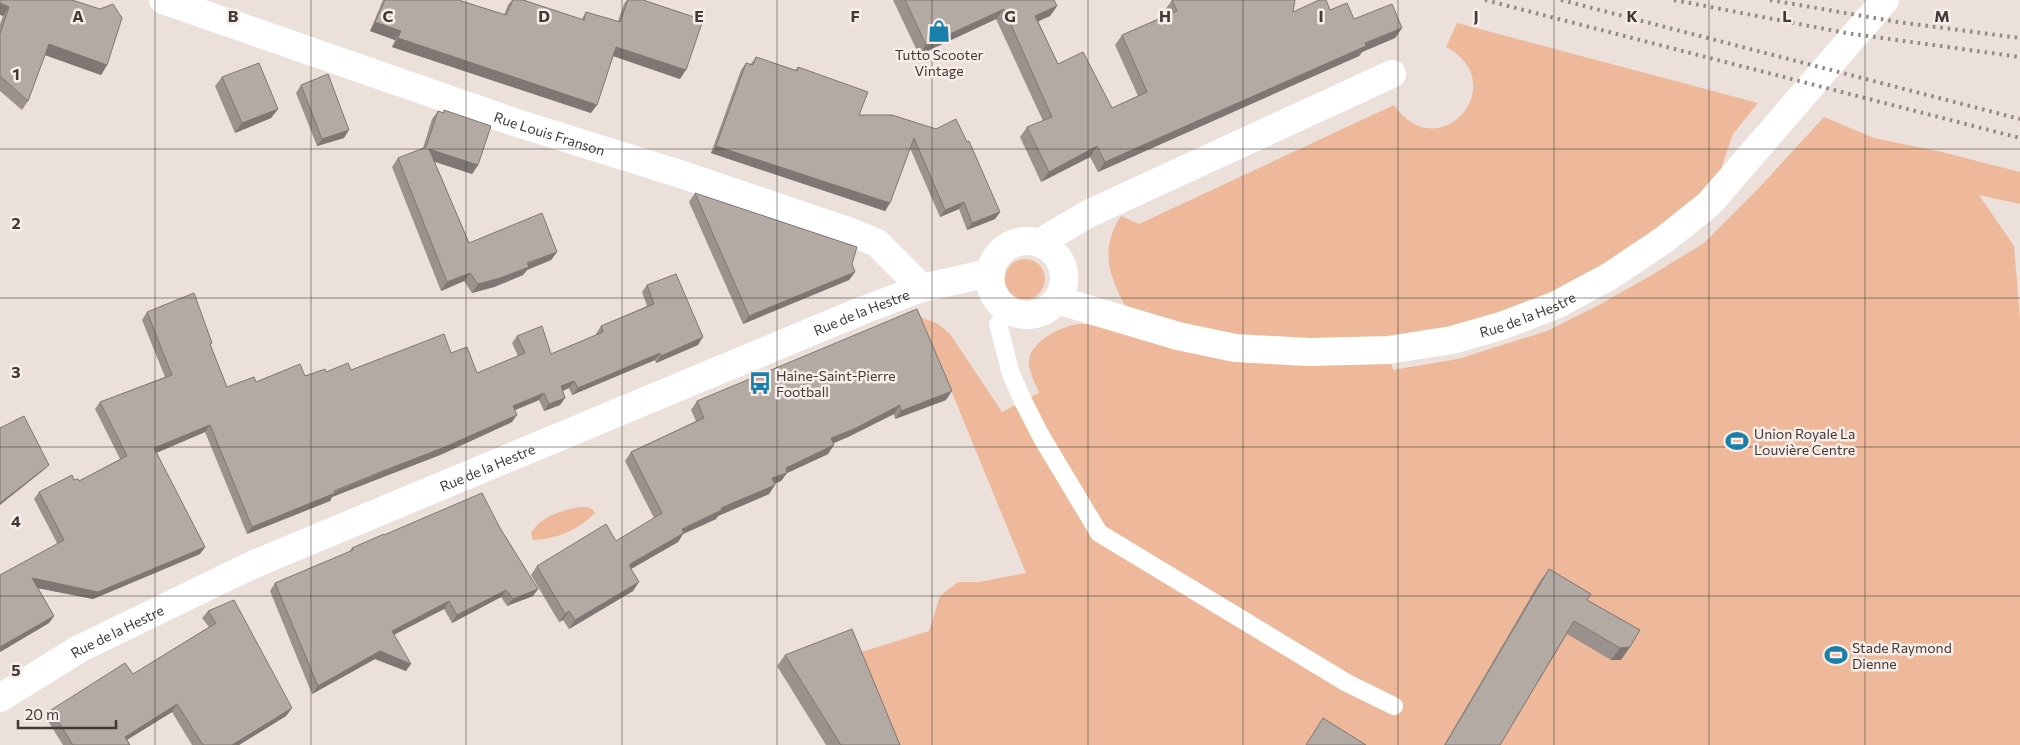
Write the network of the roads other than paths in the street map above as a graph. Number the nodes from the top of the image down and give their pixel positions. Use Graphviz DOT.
graph roads {
  1 [pos="1885,0"];
  2 [pos="175,2"];
  3 [pos="1392,74"];
  4 [pos="1039,243"];
  5 [pos="989,273"];
  6 [pos="922,288"];
  7 [pos="1057,300"];
  8 [pos="1010,311"];
  9 [pos="0,698"];
  10 [pos="1394,706"];
  1 -- 7 [label="street, Rue de la Hestre"];
  2 -- 6 [label="street, Rue Louis Franson"];
  3 -- 4 [label="street"];
  4 -- 5 [label="street"];
  4 -- 7 [label="street"];
  5 -- 6 [label="street, Rue de la Hestre"];
  5 -- 8 [label="street"];
  6 -- 9 [label="street, Rue de la Hestre"];
  7 -- 8 [label="street"];
  8 -- 10 [label="lane"];
}
